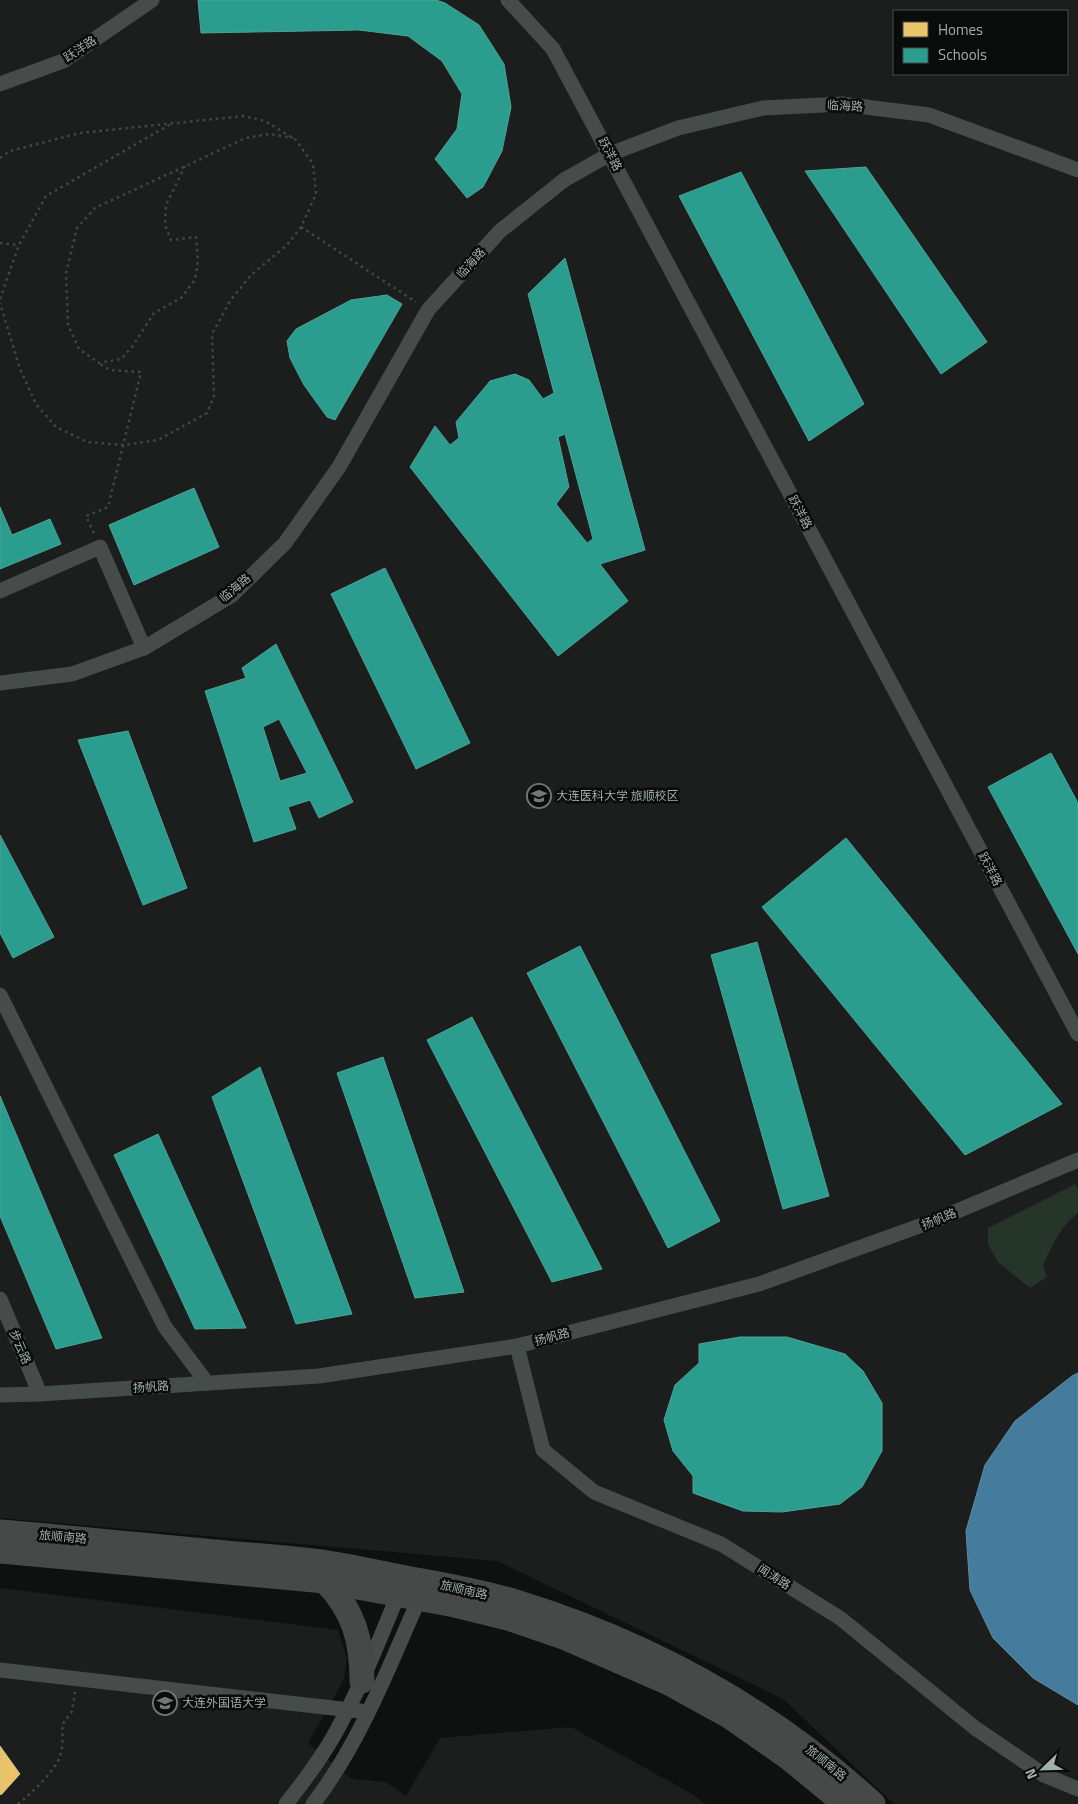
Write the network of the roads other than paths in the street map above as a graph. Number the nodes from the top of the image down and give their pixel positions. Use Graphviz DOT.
graph roads {
  1 [pos="152,0"];
  2 [pos="508,0"];
  3 [pos="0,84"];
  4 [pos="610,154"];
  5 [pos="1078,170"];
  6 [pos="0,591"];
  7 [pos="144,648"];
  8 [pos="0,683"];
  9 [pos="0,995"];
  10 [pos="1078,1034"];
  11 [pos="1078,1160"];
  12 [pos="0,1299"];
  13 [pos="517,1346"];
  14 [pos="207,1383"];
  15 [pos="40,1394"];
  16 [pos="0,1395"];
  17 [pos="0,1532"];
  18 [pos="0,1551"];
  19 [pos="325,1581"];
  20 [pos="408,1590"];
  21 [pos="0,1670"];
  22 [pos="362,1681"];
  23 [pos="348,1710"];
  24 [pos="368,1712"];
  25 [pos="1078,1789"];
  26 [pos="286,1804"];
  27 [pos="313,1804"];
  28 [pos="845,1804"];
  29 [pos="874,1804"];
  1 -- 3 [label="street, 跃洋路"];
  2 -- 4 [label="street, 跃洋路"];
  4 -- 5 [label="street, 临海路"];
  4 -- 7 [label="street, 临海路"];
  4 -- 10 [label="street, 跃洋路"];
  6 -- 7 [label="street"];
  7 -- 8 [label="street, 临海路"];
  9 -- 14 [label="street"];
  11 -- 13 [label="street, 扬帆路"];
  12 -- 15 [label="street, 步云路"];
  13 -- 14 [label="street, 扬帆路"];
  13 -- 25 [label="street, 闻涛路"];
  14 -- 15 [label="street, 扬帆路"];
  15 -- 16 [label="street, 扬帆路"];
  17 -- 20 [label="highway, 旅顺南路"];
  18 -- 19 [label="highway, 旅顺南路"];
  19 -- 20 [label="highway, 旅顺南路"];
  19 -- 22 [label="highway"];
  20 -- 22 [label="street"];
  20 -- 24 [label="street"];
  20 -- 28 [label="highway, 旅顺南路"];
  20 -- 29 [label="highway, 旅顺南路"];
  21 -- 23 [label="street"];
  22 -- 23 [label="street"];
  23 -- 24 [label="street"];
  23 -- 26 [label="street"];
  24 -- 27 [label="street"];
}
